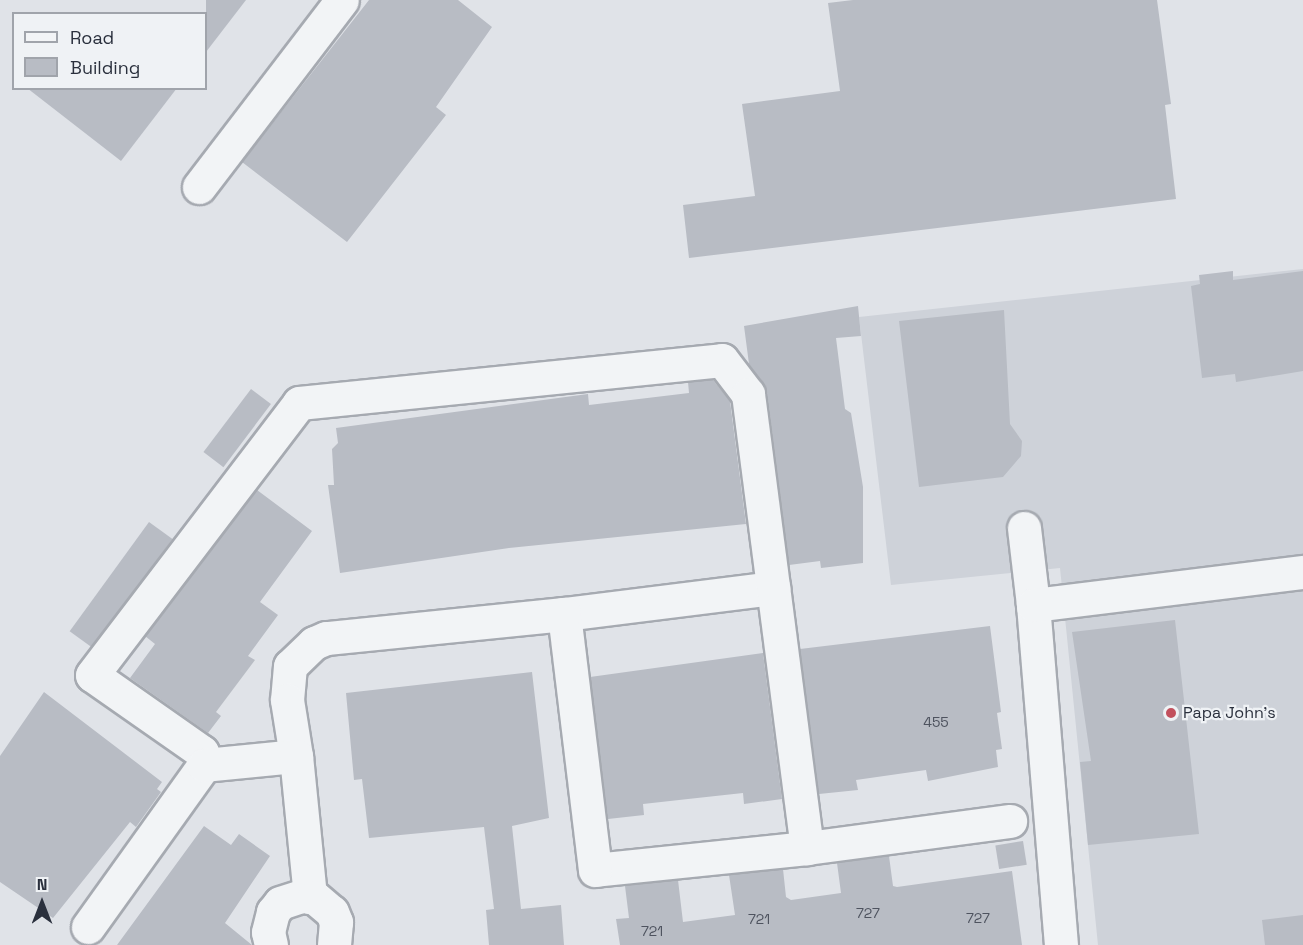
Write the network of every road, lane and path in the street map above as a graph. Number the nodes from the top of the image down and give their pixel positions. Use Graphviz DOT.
graph roads {
  1 [pos="342,0"];
  2 [pos="199,187"];
  3 [pos="1024,528"];
  4 [pos="1303,572"];
  5 [pos="773,588"];
  6 [pos="1033,605"];
  7 [pos="564,614"];
  8 [pos="296,756"];
  9 [pos="204,765"];
  10 [pos="1010,820"];
  11 [pos="807,848"];
  12 [pos="310,897"];
  13 [pos="88,927"];
  14 [pos="271,945"];
  15 [pos="334,945"];
  16 [pos="1061,945"];
  1 -- 2 [label="street"];
  3 -- 6 [label="street"];
  4 -- 6 [label="street"];
  5 -- 7 [label="street"];
  5 -- 9 [label="street"];
  5 -- 11 [label="street"];
  6 -- 16 [label="street"];
  7 -- 8 [label="street"];
  7 -- 11 [label="street"];
  8 -- 9 [label="street"];
  8 -- 12 [label="street"];
  9 -- 13 [label="street"];
  10 -- 11 [label="street"];
  12 -- 14 [label="street"];
  12 -- 15 [label="street"];
}
